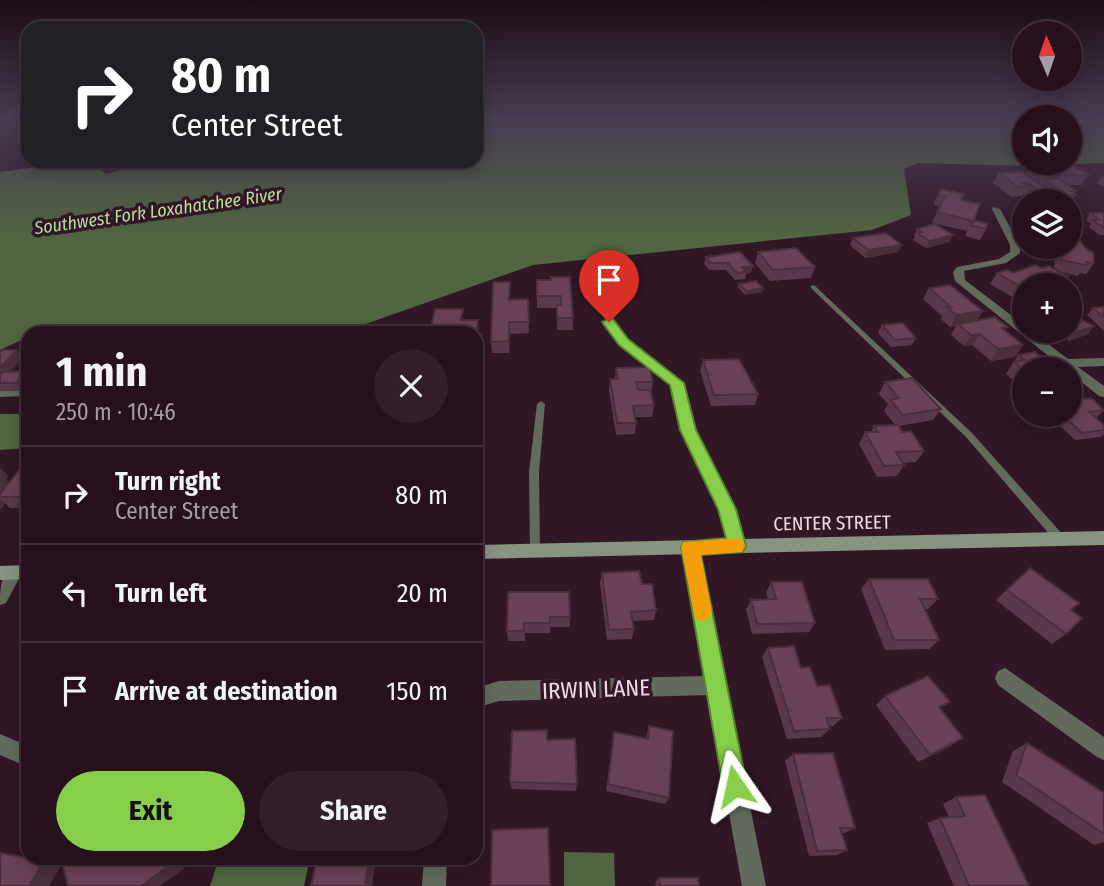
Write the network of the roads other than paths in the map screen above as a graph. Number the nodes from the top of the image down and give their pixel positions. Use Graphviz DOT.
graph roads {
  1 [pos="996,209"];
  2 [pos="813,287"];
  3 [pos="609,322"];
  4 [pos="1057,357"];
  5 [pos="1104,362"];
  6 [pos="1082,363"];
  7 [pos="1082,376"];
  8 [pos="0,393"];
  9 [pos="21,393"];
  10 [pos="1104,393"];
  11 [pos="541,404"];
  12 [pos="1104,538"];
  13 [pos="1060,539"];
  14 [pos="737,546"];
  15 [pos="690,547"];
  16 [pos="535,551"];
  17 [pos="483,552"];
  18 [pos="14,573"];
  19 [pos="0,597"];
  20 [pos="1006,678"];
  21 [pos="716,685"];
  22 [pos="483,696"];
  23 [pos="0,744"];
  24 [pos="1104,750"];
  25 [pos="21,754"];
  26 [pos="436,865"];
  27 [pos="434,886"];
  28 [pos="754,886"];
  1 -- 4 [label="street"];
  2 -- 13 [label="lane"];
  3 -- 14 [label="lane"];
  5 -- 6 [label="street"];
  7 -- 10 [label="street"];
  8 -- 9 [label="street"];
  11 -- 16 [label="lane"];
  12 -- 13 [label="street, CENTER STREET"];
  13 -- 14 [label="street, CENTER STREET"];
  14 -- 15 [label="street, CENTER STREET"];
  15 -- 16 [label="street, CENTER STREET"];
  15 -- 21 [label="street"];
  16 -- 17 [label="street, CENTER STREET"];
  18 -- 19 [label="street"];
  20 -- 24 [label="street"];
  21 -- 22 [label="street, IRWIN LANE"];
  21 -- 28 [label="street"];
  23 -- 25 [label="street"];
  26 -- 27 [label="street"];
}
